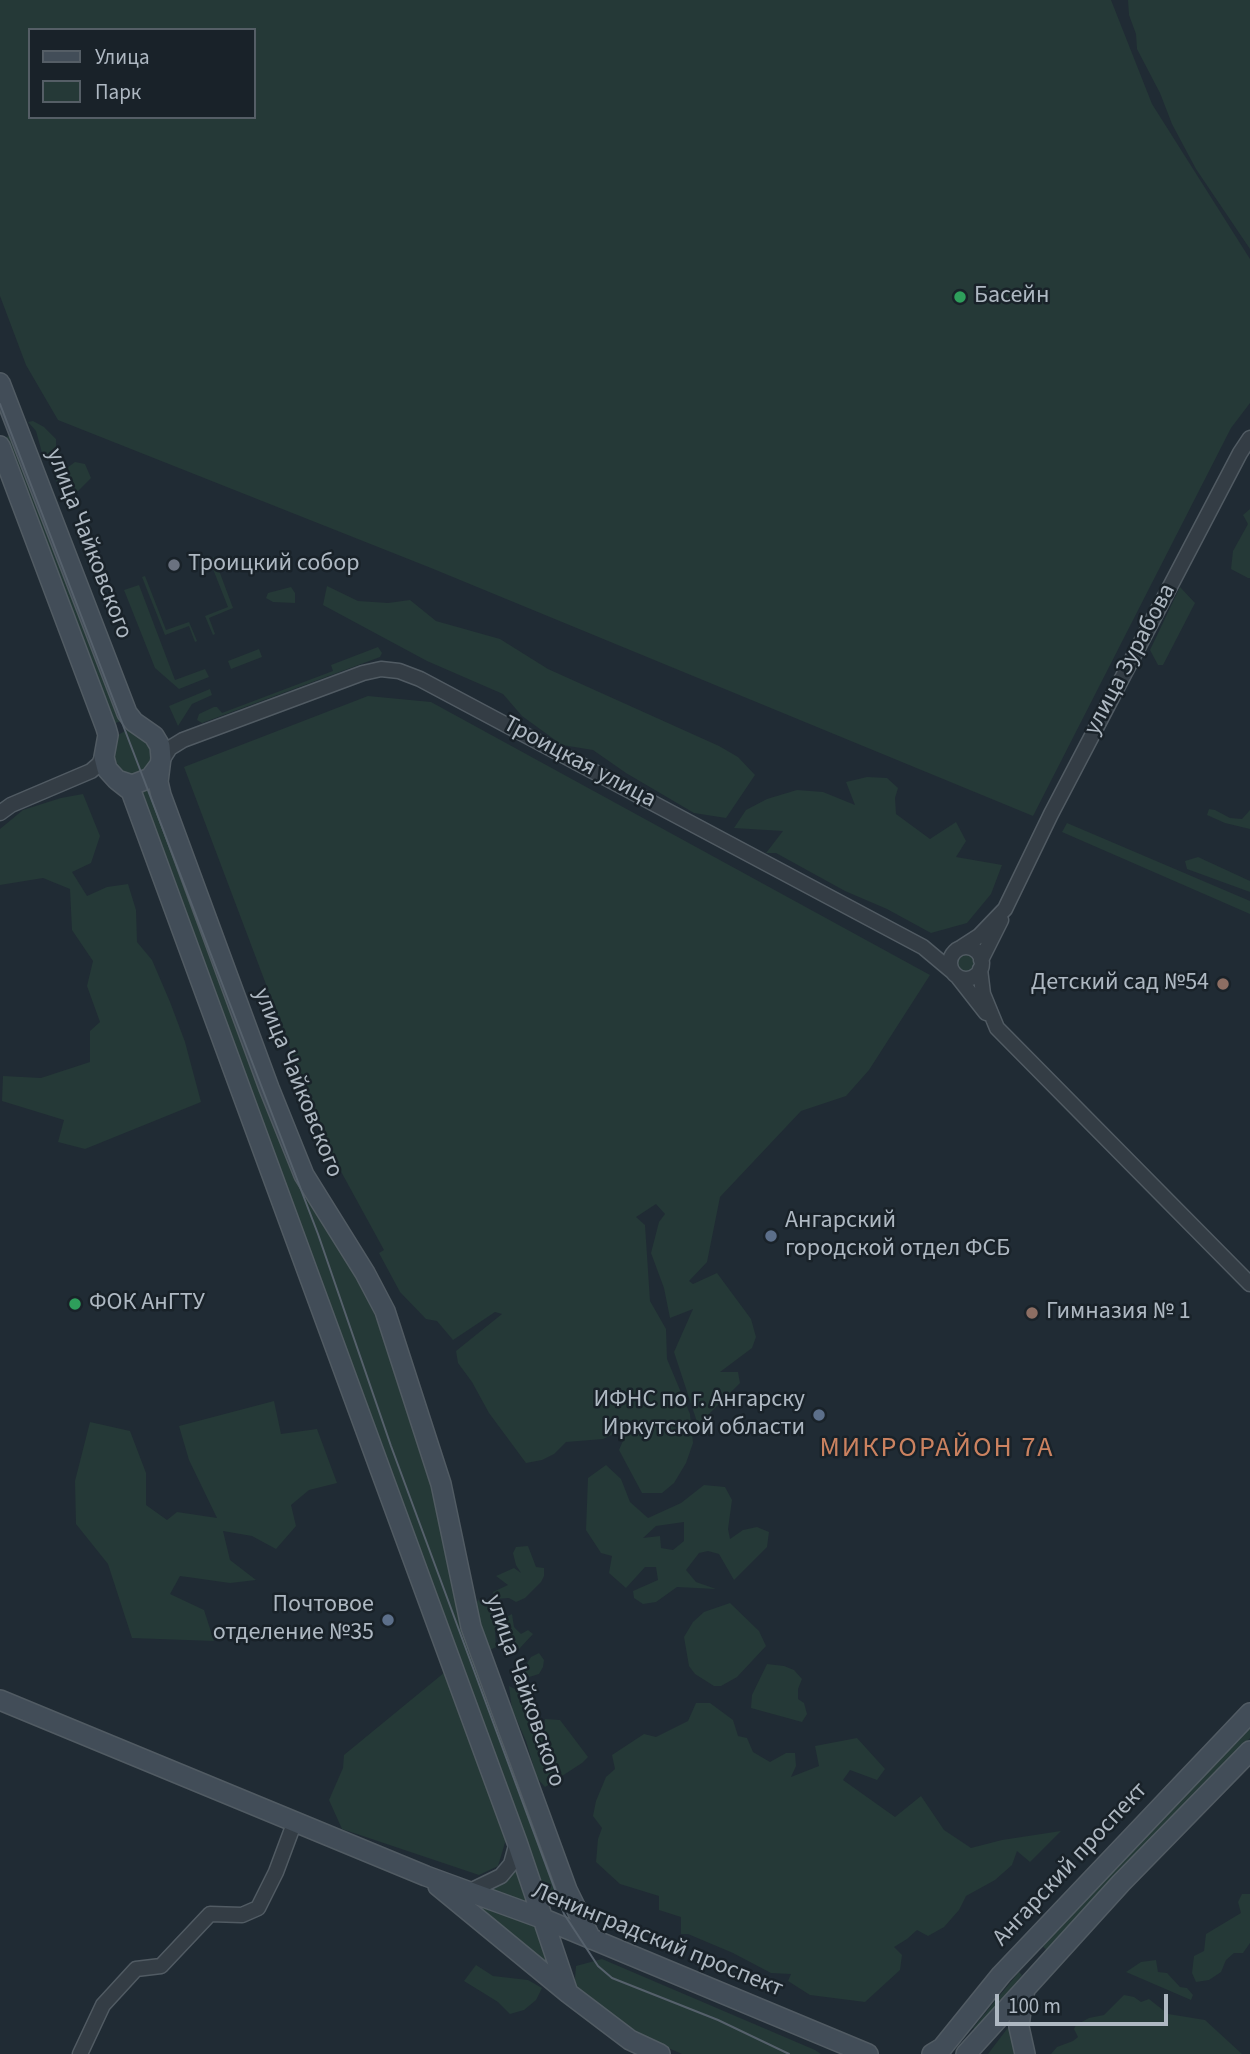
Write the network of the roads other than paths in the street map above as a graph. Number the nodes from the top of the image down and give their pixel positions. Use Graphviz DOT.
graph roads {
  1 [pos="1,388"];
  2 [pos="1250,438"];
  3 [pos="0,446"];
  4 [pos="149,732"];
  5 [pos="183,740"];
  6 [pos="105,742"];
  7 [pos="160,764"];
  8 [pos="83,776"];
  9 [pos="123,782"];
  10 [pos="0,813"];
  11 [pos="1005,909"];
  12 [pos="923,947"];
  13 [pos="960,948"];
  14 [pos="981,965"];
  15 [pos="955,974"];
  16 [pos="997,1028"];
  17 [pos="1250,1284"];
  18 [pos="0,1700"];
  19 [pos="1250,1713"];
  20 [pos="1250,1751"];
  21 [pos="295,1821"];
  22 [pos="517,1842"];
  23 [pos="426,1876"];
  24 [pos="468,1892"];
  25 [pos="544,1919"];
  26 [pos="591,1939"];
  27 [pos="1030,1944"];
  28 [pos="1048,1962"];
  29 [pos="1027,1985"];
  30 [pos="568,1993"];
  31 [pos="80,2054"];
  32 [pos="660,2054"];
  33 [pos="868,2054"];
  34 [pos="932,2054"];
  35 [pos="966,2054"];
  36 [pos="1025,2054"];
  1 -- 4 [label="main road, улица Чайковского"];
  2 -- 11 [label="street, улица Зурабова"];
  3 -- 6 [label="main road, улица Чайковского"];
  4 -- 5 [label="street"];
  4 -- 6 [label="main road"];
  4 -- 7 [label="main road, улица Чайковского"];
  5 -- 7 [label="street"];
  5 -- 12 [label="street, Троицкая улица"];
  6 -- 8 [label="street"];
  6 -- 9 [label="main road"];
  7 -- 9 [label="main road"];
  7 -- 26 [label="main road, улица Чайковского"];
  8 -- 9 [label="street"];
  8 -- 10 [label="street"];
  9 -- 22 [label="main road"];
  11 -- 13 [label="street"];
  11 -- 14 [label="street"];
  12 -- 13 [label="street"];
  12 -- 15 [label="street, Троицкая улица"];
  13 -- 14 [label="street"];
  13 -- 15 [label="street"];
  14 -- 15 [label="street"];
  14 -- 16 [label="street"];
  15 -- 16 [label="street, Троицкая улица"];
  16 -- 17 [label="street"];
  18 -- 21 [label="main road, Ленинградский проспект"];
  19 -- 27 [label="main road, Ангарский проспект"];
  20 -- 28 [label="main road, Ангарский проспект"];
  21 -- 23 [label="main road, Ленинградский проспект"];
  21 -- 31 [label="street"];
  22 -- 24 [label="street"];
  22 -- 25 [label="main road"];
  23 -- 24 [label="main road, Ленинградский проспект"];
  23 -- 30 [label="main road, Ленинградский проспект"];
  24 -- 25 [label="main road, Ленинградский проспект"];
  25 -- 26 [label="main road, Ленинградский проспект"];
  25 -- 30 [label="main road"];
  26 -- 33 [label="main road, Ленинградский проспект"];
  27 -- 28 [label="main road"];
  27 -- 34 [label="main road, Ангарский проспект"];
  28 -- 29 [label="main road, Ангарский проспект"];
  29 -- 35 [label="main road, Ангарский проспект"];
  29 -- 36 [label="main road"];
  30 -- 32 [label="main road, Ленинградский проспект"];
}
